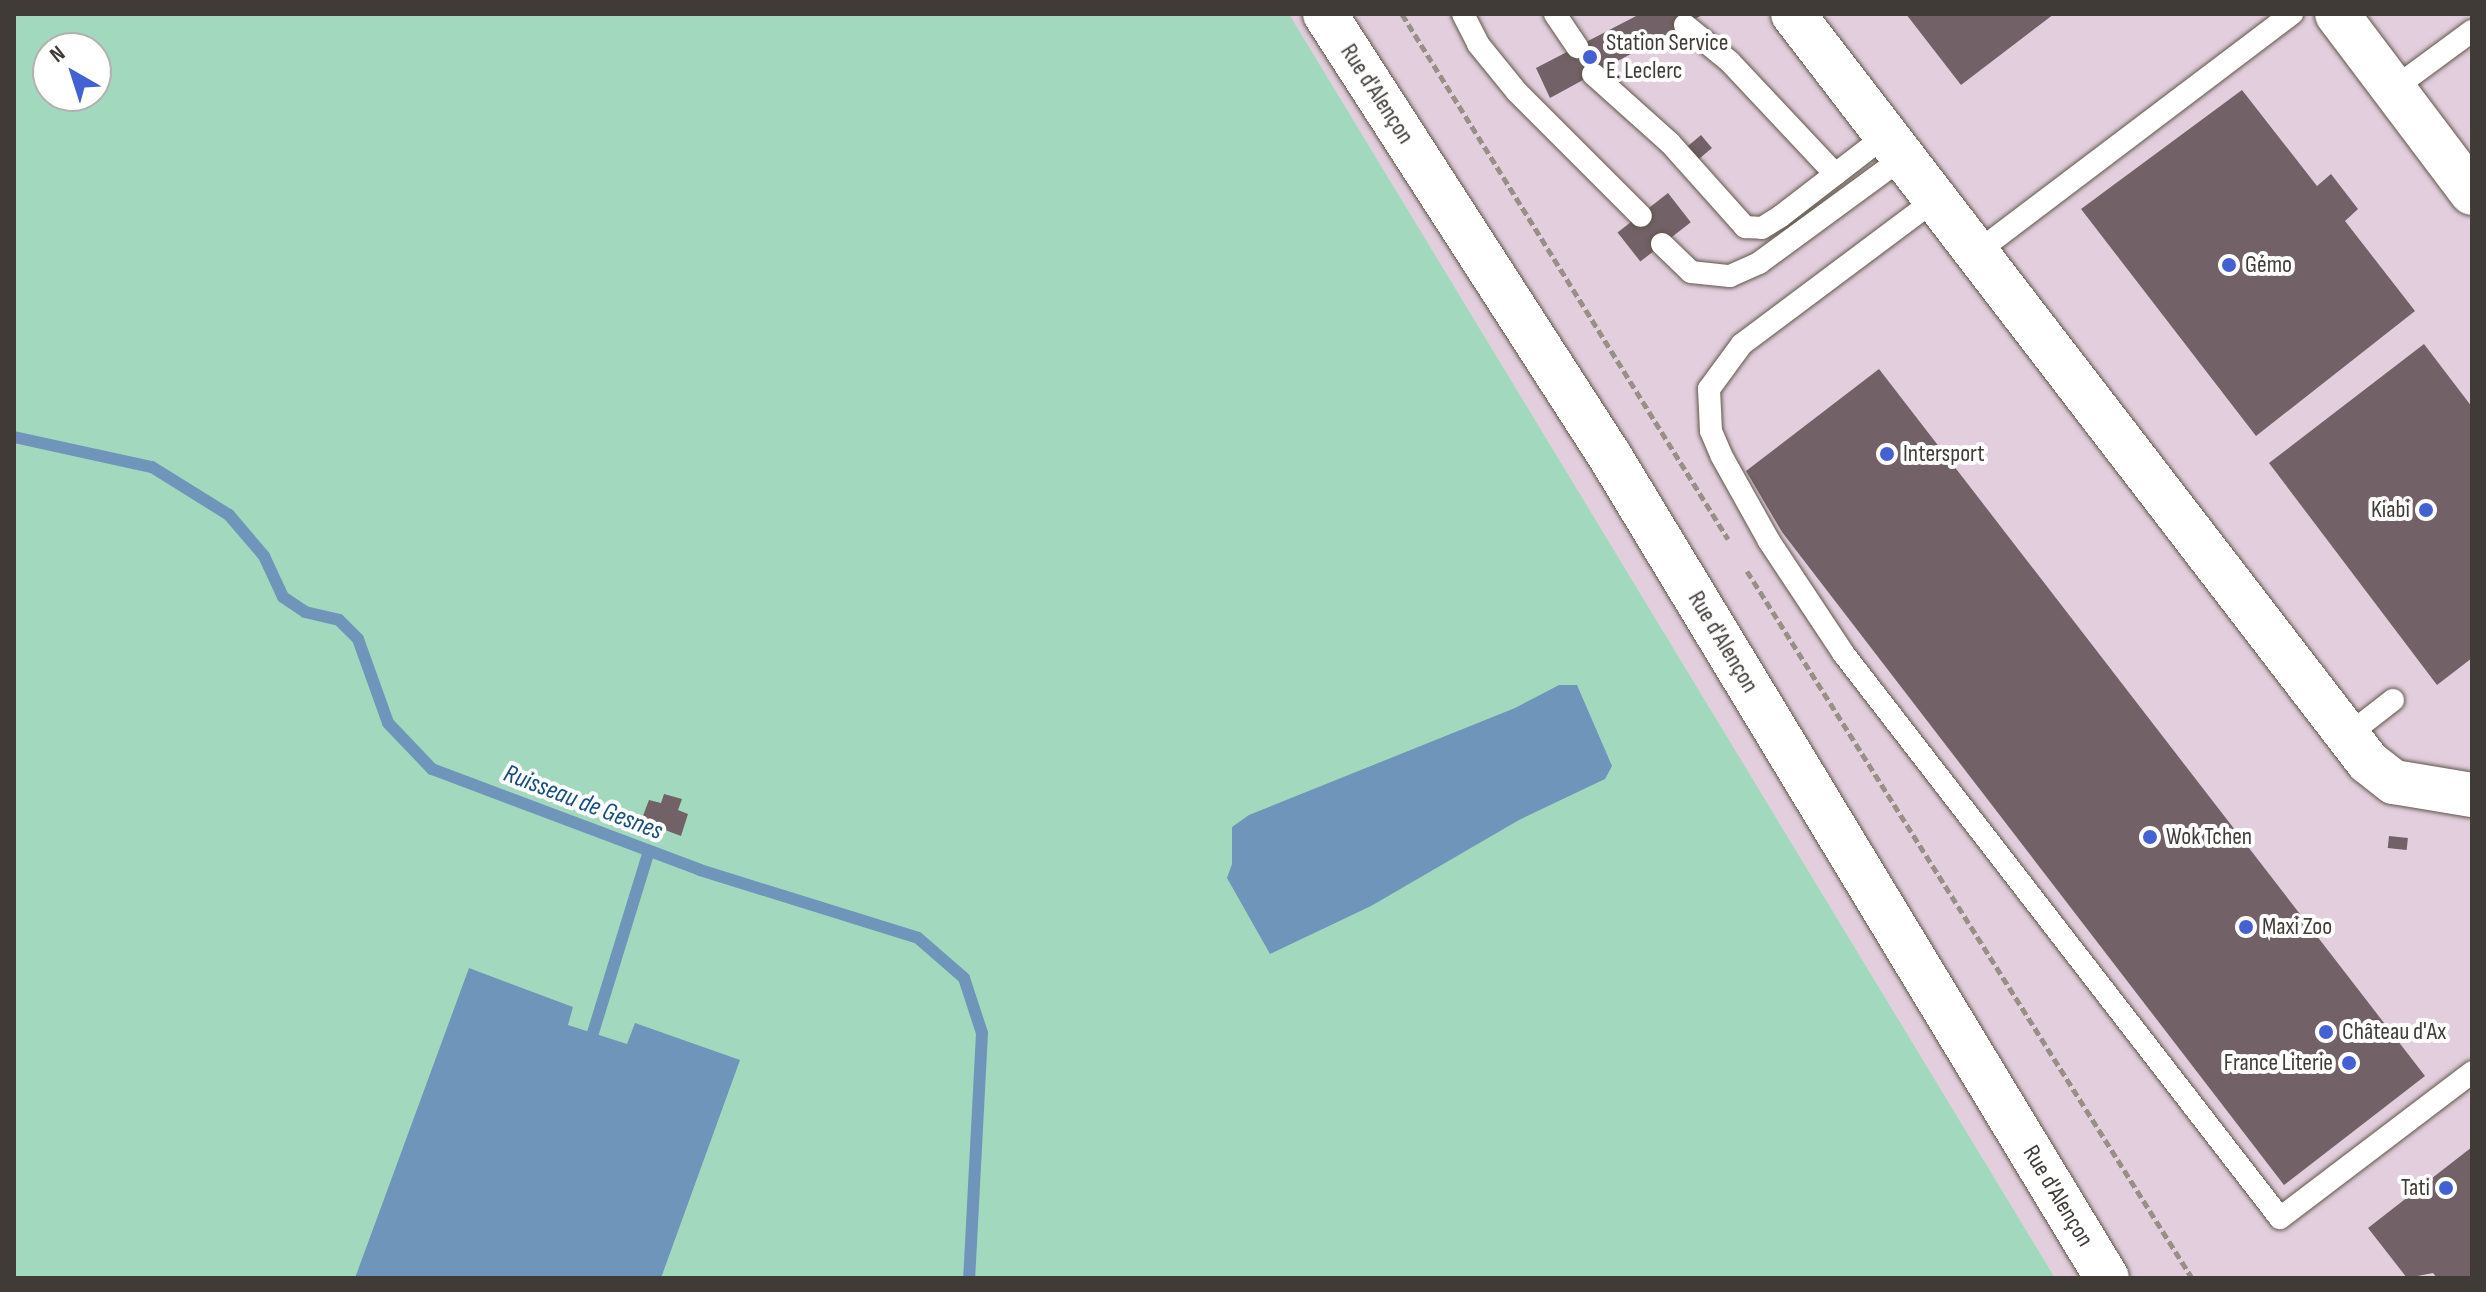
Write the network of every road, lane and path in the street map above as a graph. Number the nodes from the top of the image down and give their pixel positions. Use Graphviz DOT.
graph roads {
  1 [pos="1325,14"];
  2 [pos="1463,14"];
  3 [pos="1555,14"];
  4 [pos="1793,14"];
  5 [pos="2292,14"];
  6 [pos="2337,14"];
  7 [pos="1685,25"];
  8 [pos="2472,31"];
  9 [pos="1577,47"];
  10 [pos="1593,74"];
  11 [pos="2393,89"];
  12 [pos="1895,146"];
  13 [pos="1835,174"];
  14 [pos="2472,193"];
  15 [pos="1936,199"];
  16 [pos="1641,216"];
  17 [pos="1662,244"];
  18 [pos="1977,252"];
  19 [pos="2393,700"];
  20 [pos="2348,735"];
  21 [pos="2472,795"];
  22 [pos="2472,1072"];
  23 [pos="2107,1278"];
  1 -- 23 [label="street, Rue d'Alençon"];
  2 -- 16 [label="lane"];
  3 -- 9 [label="lane"];
  4 -- 12 [label="street"];
  5 -- 18 [label="lane"];
  6 -- 11 [label="street"];
  7 -- 13 [label="lane"];
  8 -- 11 [label="lane"];
  10 -- 13 [label="lane"];
  11 -- 14 [label="street"];
  12 -- 13 [label="lane"];
  12 -- 15 [label="street"];
  12 -- 17 [label="lane"];
  15 -- 18 [label="street"];
  15 -- 22 [label="lane"];
  18 -- 20 [label="street"];
  19 -- 20 [label="lane"];
  20 -- 21 [label="street"];
}
